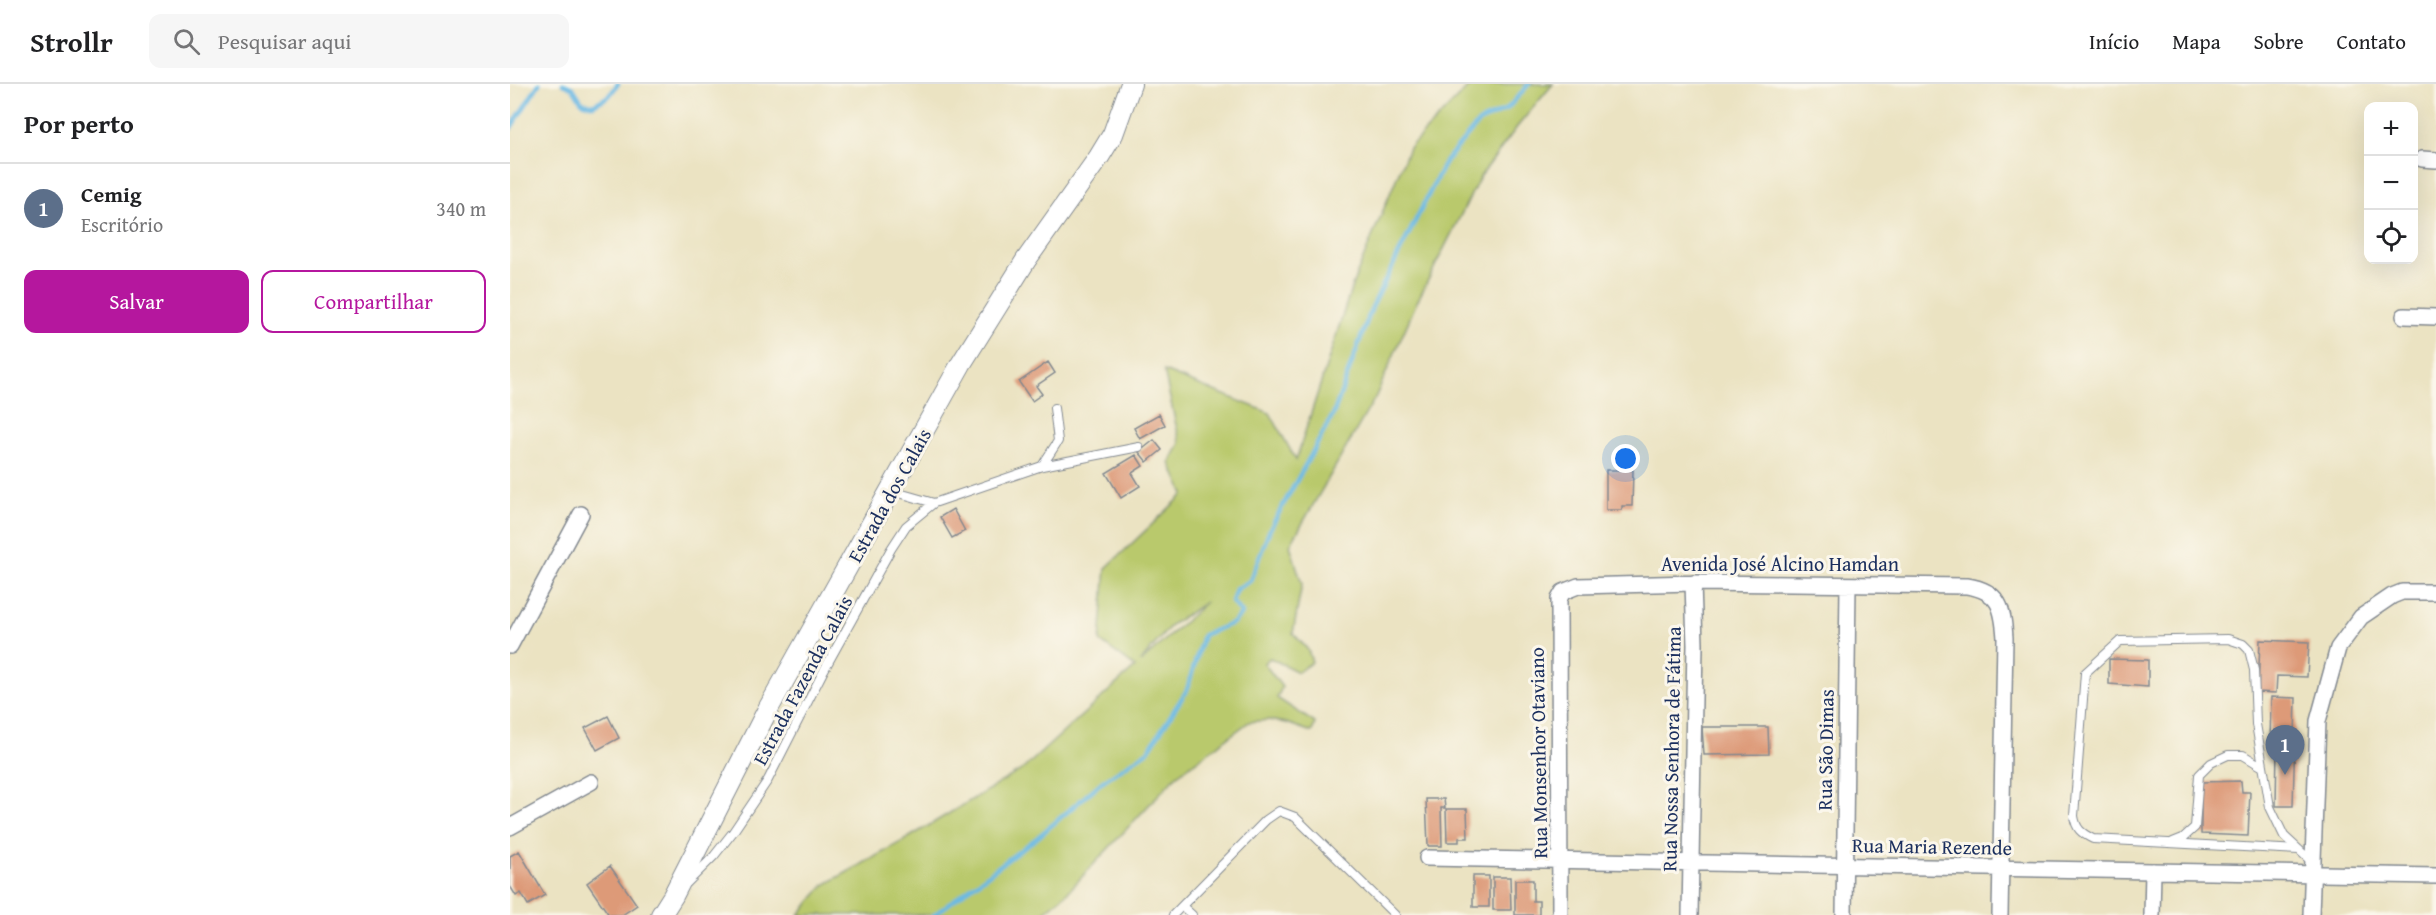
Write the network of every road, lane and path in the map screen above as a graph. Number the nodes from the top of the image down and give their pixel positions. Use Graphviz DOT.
graph roads {
  1 [pos="1131,84"];
  2 [pos="2404,316"];
  3 [pos="2436,317"];
  4 [pos="1054,408"];
  5 [pos="1139,447"];
  6 [pos="1042,466"];
  7 [pos="892,491"];
  8 [pos="933,503"];
  9 [pos="581,514"];
  10 [pos="1693,583"];
  11 [pos="1848,585"];
  12 [pos="1563,592"];
  13 [pos="2436,592"];
  14 [pos="510,646"];
  15 [pos="2263,767"];
  16 [pos="591,782"];
  17 [pos="510,826"];
  18 [pos="2169,843"];
  19 [pos="2299,850"];
  20 [pos="1427,858"];
  21 [pos="1561,861"];
  22 [pos="1690,863"];
  23 [pos="1845,865"];
  24 [pos="2001,868"];
  25 [pos="2312,868"];
  26 [pos="2152,871"];
  27 [pos="2436,876"];
  28 [pos="673,896"];
  29 [pos="1182,906"];
  30 [pos="661,915"];
  31 [pos="1173,915"];
  32 [pos="1192,915"];
  33 [pos="1395,915"];
  34 [pos="1560,915"];
  35 [pos="1690,915"];
  36 [pos="1844,915"];
  37 [pos="2000,915"];
  38 [pos="2152,915"];
  39 [pos="2311,915"];
  1 -- 7 [label="street, Estrada dos Calais"];
  2 -- 3 [label="street"];
  4 -- 6 [label="lane"];
  5 -- 6 [label="lane, Estrada Fazenda Calais"];
  6 -- 8 [label="lane, Estrada Fazenda Calais"];
  7 -- 8 [label="lane"];
  7 -- 28 [label="street, Estrada dos Calais"];
  8 -- 28 [label="lane, Estrada Fazenda Calais"];
  9 -- 14 [label="street"];
  10 -- 11 [label="street, Avenida José Alcino Hamdan"];
  10 -- 12 [label="street, Avenida José Alcino Hamdan"];
  10 -- 22 [label="street, Rua Nossa Senhora de Fátima"];
  11 -- 23 [label="street, Rua São Dimas"];
  11 -- 24 [label="street, Avenida José Alcino Hamdan"];
  12 -- 21 [label="street, Rua Monsenhor Otaviano"];
  13 -- 25 [label="street"];
  15 -- 18 [label="lane"];
  15 -- 18 [label="lane"];
  15 -- 19 [label="lane"];
  16 -- 17 [label="street"];
  18 -- 19 [label="lane"];
  19 -- 25 [label="lane"];
  20 -- 21 [label="street, Rua Maria Rezende"];
  21 -- 22 [label="street, Rua Maria Rezende"];
  21 -- 34 [label="street, Rua Monsenhor Otaviano"];
  22 -- 23 [label="street, Rua Maria Rezende"];
  22 -- 35 [label="street, Rua Nossa Senhora de Fátima"];
  23 -- 24 [label="street, Rua Maria Rezende"];
  23 -- 36 [label="street, Rua São Dimas"];
  24 -- 26 [label="street, Rua Maria Rezende"];
  24 -- 37 [label="street"];
  25 -- 26 [label="street, Rua Maria Rezende"];
  25 -- 27 [label="street, Rua Maria Rezende"];
  25 -- 39 [label="street"];
  26 -- 38 [label="street"];
  28 -- 30 [label="street, Estrada dos Calais"];
  29 -- 31 [label="lane"];
  29 -- 32 [label="lane"];
  29 -- 33 [label="lane"];
}
